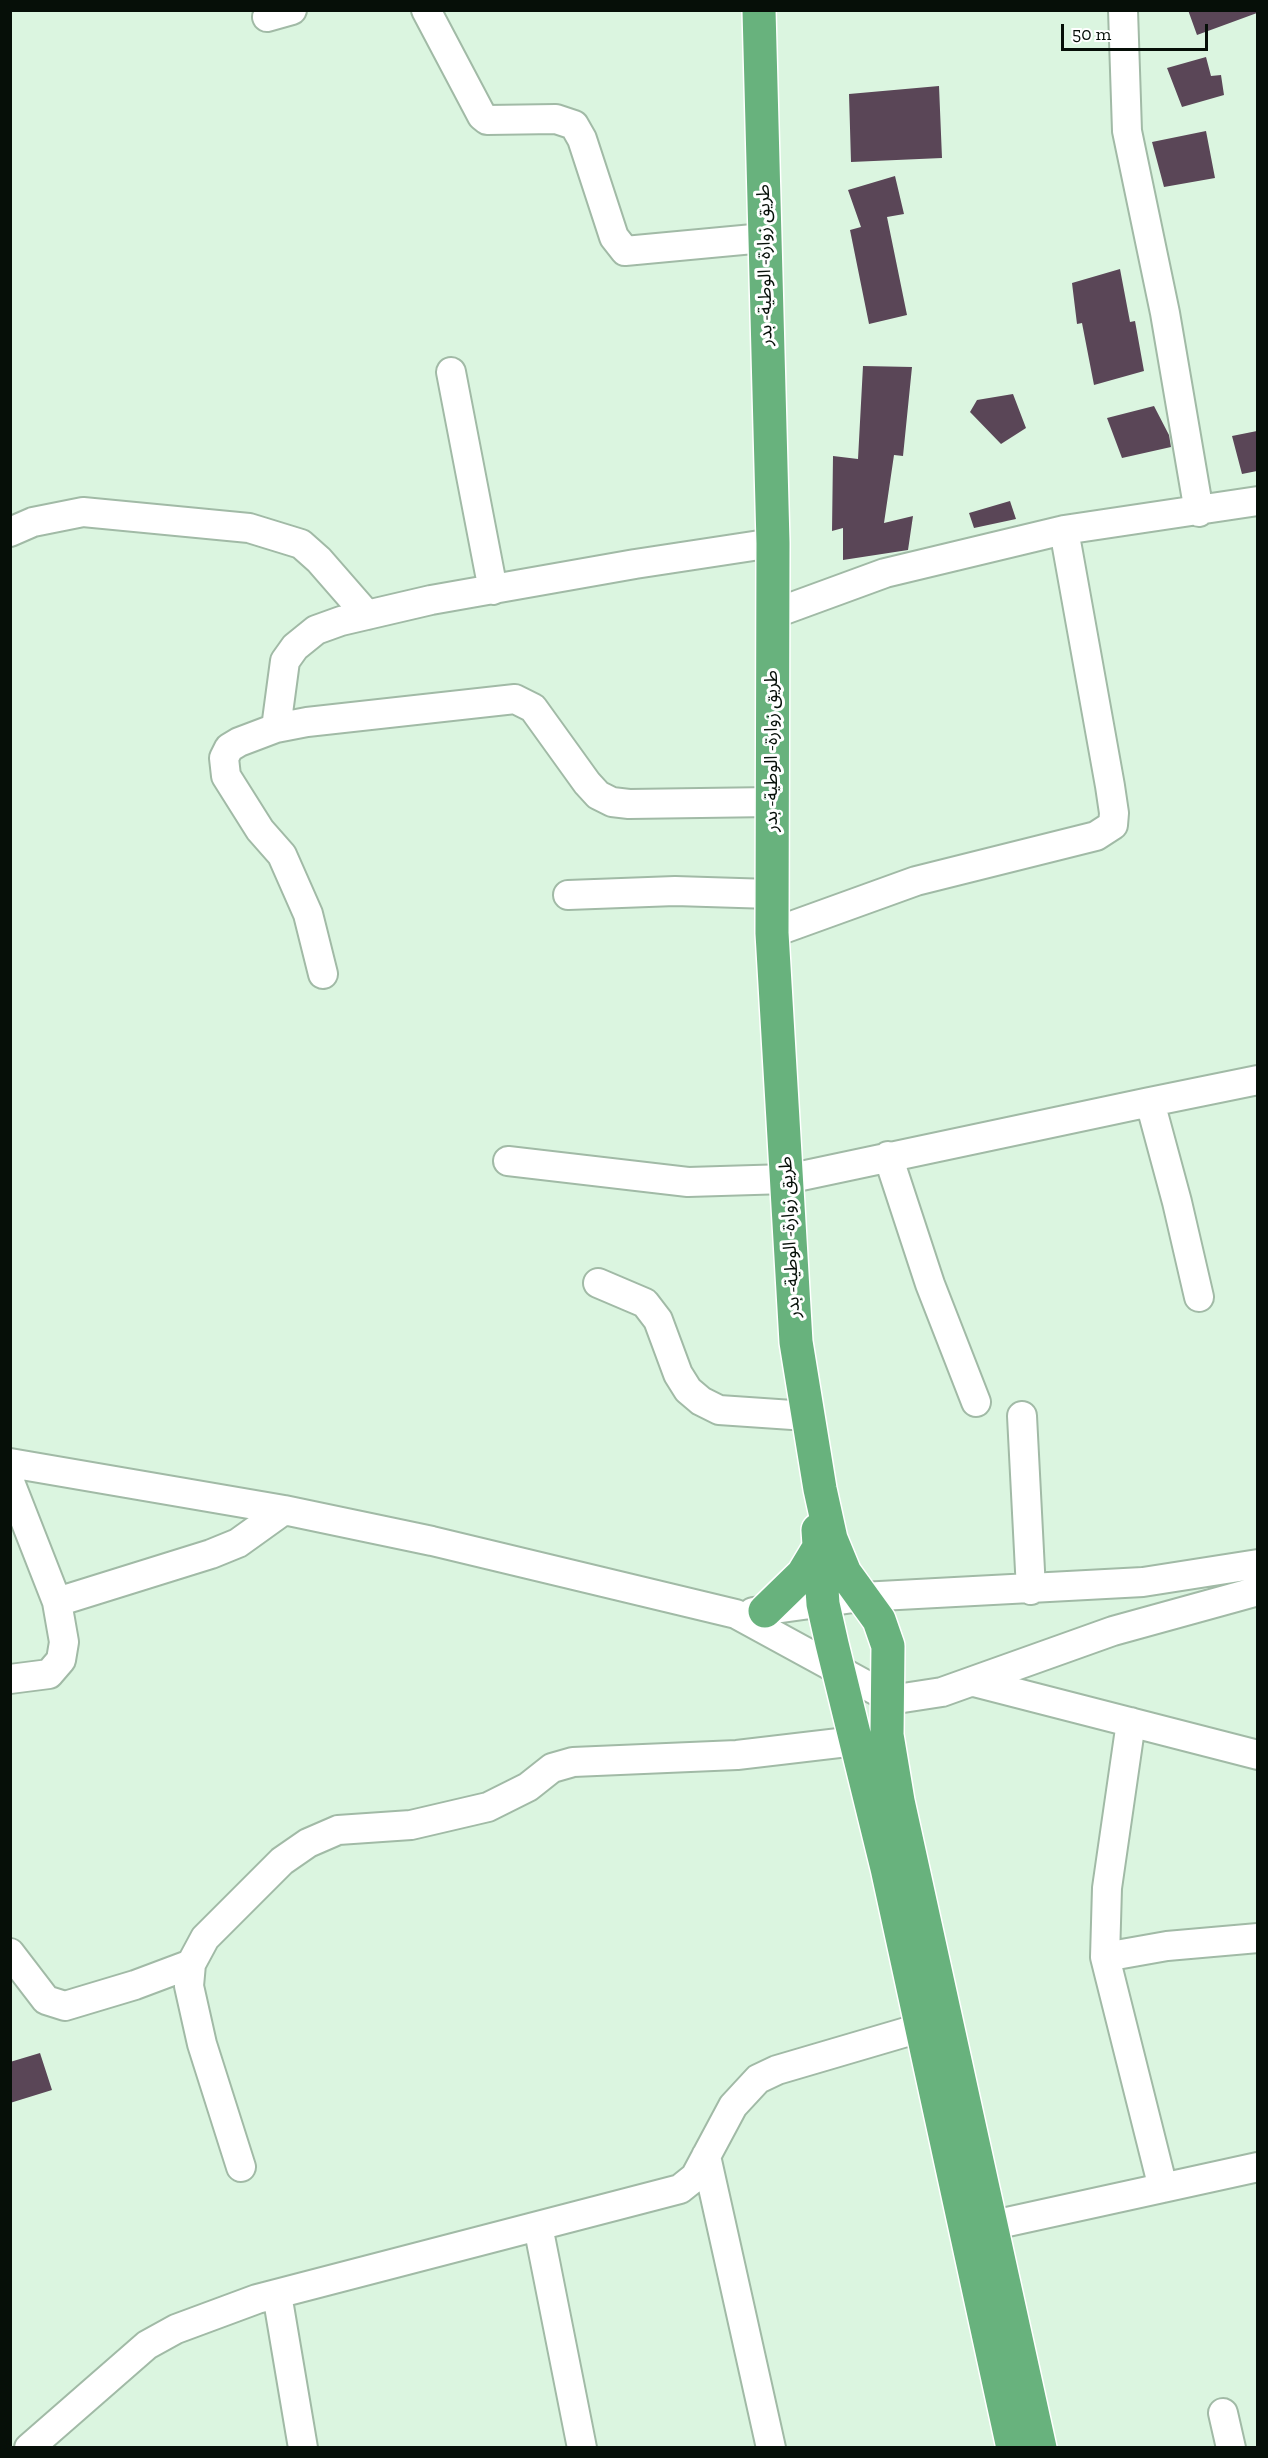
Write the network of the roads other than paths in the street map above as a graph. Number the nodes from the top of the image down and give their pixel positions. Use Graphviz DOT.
graph roads {
  1 [pos="426,10"];
  2 [pos="759,10"];
  3 [pos="1123,10"];
  4 [pos="764,238"];
  5 [pos="451,372"];
  6 [pos="1257,501"];
  7 [pos="1199,512"];
  8 [pos="1064,530"];
  9 [pos="10,532"];
  10 [pos="772,543"];
  11 [pos="493,590"];
  12 [pos="773,614"];
  13 [pos="367,615"];
  14 [pos="276,728"];
  15 [pos="772,802"];
  16 [pos="771,894"];
  17 [pos="568,895"];
  18 [pos="772,933"];
  19 [pos="323,974"];
  20 [pos="1257,1080"];
  21 [pos="1150,1102"];
  22 [pos="888,1156"];
  23 [pos="508,1161"];
  24 [pos="787,1179"];
  25 [pos="598,1283"];
  26 [pos="1199,1297"];
  27 [pos="976,1402"];
  28 [pos="807,1416"];
  29 [pos="1022,1416"];
  30 [pos="10,1463"];
  31 [pos="10,1482"];
  32 [pos="819,1489"];
  33 [pos="284,1510"];
  34 [pos="818,1549"];
  35 [pos="1257,1564"];
  36 [pos="1031,1590"];
  37 [pos="1257,1591"];
  38 [pos="861,1597"];
  39 [pos="57,1602"];
  40 [pos="823,1604"];
  41 [pos="750,1612"];
  42 [pos="839,1672"];
  43 [pos="10,1679"];
  44 [pos="974,1682"];
  45 [pos="888,1697"];
  46 [pos="1131,1722"];
  47 [pos="856,1741"];
  48 [pos="1257,1755"];
  49 [pos="1257,1938"];
  50 [pos="10,1953"];
  51 [pos="1105,1957"];
  52 [pos="191,1964"];
  53 [pos="920,2028"];
  54 [pos="706,2156"];
  55 [pos="1257,2167"];
  56 [pos="241,2168"];
  57 [pos="1163,2188"];
  58 [pos="538,2226"];
  59 [pos="989,2226"];
  60 [pos="277,2294"];
  61 [pos="1223,2413"];
  62 [pos="29,2448"];
  63 [pos="303,2448"];
  64 [pos="582,2448"];
  65 [pos="771,2448"];
  66 [pos="1013,2448"];
  67 [pos="1040,2448"];
  68 [pos="1231,2448"];
  1 -- 4 [label="street"];
  2 -- 4 [label="highway, طريق زوارة- الوطية- بدر"];
  3 -- 7 [label="street"];
  4 -- 10 [label="highway, طريق زوارة- الوطية- بدر"];
  5 -- 11 [label="street"];
  6 -- 7 [label="street"];
  7 -- 8 [label="street"];
  8 -- 12 [label="street"];
  8 -- 18 [label="street"];
  9 -- 13 [label="street"];
  10 -- 11 [label="street"];
  10 -- 12 [label="highway, طريق زوارة- الوطية- بدر"];
  11 -- 13 [label="street"];
  12 -- 15 [label="highway, طريق زوارة- الوطية- بدر"];
  13 -- 14 [label="street"];
  14 -- 15 [label="street"];
  14 -- 19 [label="street"];
  15 -- 16 [label="highway, طريق زوارة- الوطية- بدر"];
  16 -- 17 [label="street"];
  16 -- 18 [label="highway, طريق زوارة- الوطية- بدر"];
  18 -- 24 [label="highway, طريق زوارة- الوطية- بدر"];
  20 -- 21 [label="street"];
  21 -- 22 [label="street"];
  21 -- 26 [label="street"];
  22 -- 24 [label="street"];
  22 -- 27 [label="street"];
  23 -- 24 [label="street"];
  24 -- 28 [label="highway, طريق زوارة- الوطية- بدر"];
  25 -- 28 [label="street"];
  28 -- 32 [label="highway, طريق زوارة- الوطية- بدر"];
  29 -- 36 [label="street"];
  30 -- 33 [label="street"];
  31 -- 39 [label="street"];
  32 -- 34 [label="highway"];
  32 -- 38 [label="highway"];
  33 -- 39 [label="street"];
  33 -- 41 [label="street"];
  34 -- 40 [label="highway"];
  34 -- 41 [label="highway"];
  35 -- 36 [label="street"];
  36 -- 38 [label="street"];
  37 -- 44 [label="street"];
  38 -- 40 [label="street"];
  38 -- 45 [label="highway"];
  39 -- 43 [label="street"];
  40 -- 41 [label="street"];
  40 -- 42 [label="highway"];
  41 -- 42 [label="street"];
  42 -- 45 [label="street"];
  42 -- 47 [label="highway"];
  44 -- 45 [label="street"];
  44 -- 46 [label="street"];
  45 -- 59 [label="highway"];
  46 -- 48 [label="street"];
  46 -- 51 [label="street"];
  47 -- 52 [label="street"];
  47 -- 53 [label="highway"];
  49 -- 51 [label="street"];
  50 -- 52 [label="street"];
  51 -- 57 [label="street"];
  52 -- 56 [label="street"];
  53 -- 54 [label="street"];
  53 -- 66 [label="highway"];
  54 -- 58 [label="street"];
  54 -- 65 [label="street"];
  55 -- 57 [label="street"];
  57 -- 59 [label="street"];
  58 -- 60 [label="street"];
  58 -- 64 [label="street"];
  59 -- 67 [label="highway"];
  60 -- 62 [label="street"];
  60 -- 63 [label="street"];
  61 -- 68 [label="street"];
}
